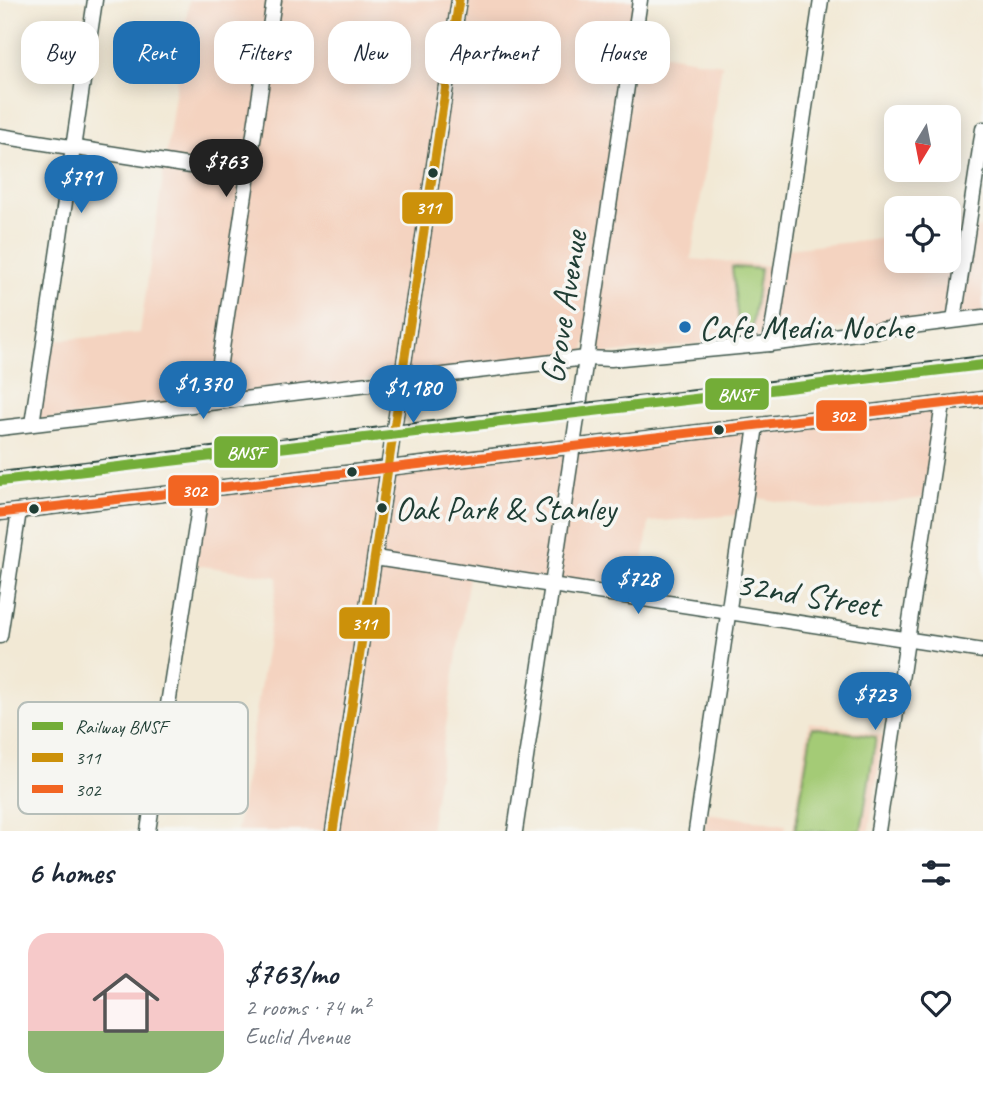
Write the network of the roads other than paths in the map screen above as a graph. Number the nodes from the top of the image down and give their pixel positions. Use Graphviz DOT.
graph roads {
  1 [pos="95,0"];
  2 [pos="274,0"];
  3 [pos="459,0"];
  4 [pos="640,0"];
  5 [pos="821,0"];
  6 [pos="983,129"];
  7 [pos="0,136"];
  8 [pos="73,148"];
  9 [pos="248,175"];
  10 [pos="983,317"];
  11 [pos="954,320"];
  12 [pos="770,344"];
  13 [pos="586,358"];
  14 [pos="402,379"];
  15 [pos="983,400"];
  16 [pos="214,402"];
  17 [pos="943,404"];
  18 [pos="32,424"];
  19 [pos="755,426"];
  20 [pos="0,428"];
  21 [pos="572,446"];
  22 [pos="389,466"];
  23 [pos="202,489"];
  24 [pos="19,511"];
  25 [pos="0,513"];
  26 [pos="375,558"];
  27 [pos="551,585"];
  28 [pos="728,612"];
  29 [pos="0,636"];
  30 [pos="906,639"];
  31 [pos="983,651"];
  32 [pos="168,702"];
  33 [pos="333,831"];
  34 [pos="515,831"];
  35 [pos="696,831"];
  36 [pos="878,831"];
  1 -- 8 [label="street"];
  2 -- 9 [label="street"];
  3 -- 14 [label="street"];
  4 -- 13 [label="street, Grove Avenue"];
  5 -- 12 [label="street"];
  6 -- 11 [label="street"];
  7 -- 8 [label="street"];
  8 -- 9 [label="street"];
  8 -- 18 [label="street"];
  9 -- 16 [label="street"];
  10 -- 11 [label="street"];
  11 -- 12 [label="street"];
  12 -- 13 [label="street"];
  13 -- 14 [label="street"];
  13 -- 21 [label="street, Grove Avenue"];
  14 -- 16 [label="street"];
  14 -- 22 [label="street"];
  15 -- 17 [label="street"];
  16 -- 18 [label="street"];
  17 -- 19 [label="street"];
  17 -- 30 [label="street"];
  18 -- 20 [label="street"];
  19 -- 21 [label="street"];
  19 -- 28 [label="street"];
  21 -- 22 [label="street"];
  21 -- 27 [label="street, Grove Avenue"];
  22 -- 23 [label="street"];
  22 -- 26 [label="street"];
  23 -- 24 [label="street"];
  23 -- 32 [label="street"];
  24 -- 25 [label="street"];
  24 -- 29 [label="street"];
  26 -- 27 [label="street, 32nd Street"];
  26 -- 33 [label="street"];
  27 -- 28 [label="street, 32nd Street"];
  27 -- 34 [label="street, Grove Avenue"];
  28 -- 30 [label="street, 32nd Street"];
  28 -- 35 [label="street"];
  30 -- 31 [label="street, 32nd Street"];
  30 -- 36 [label="street"];
}
